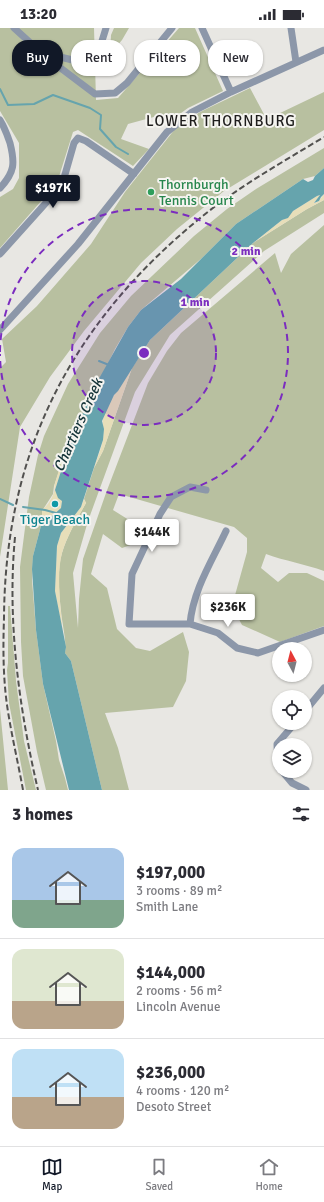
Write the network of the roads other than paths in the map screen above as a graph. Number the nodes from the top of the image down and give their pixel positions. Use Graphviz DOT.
graph roads {
  1 [pos="14,28"];
  2 [pos="106,28"];
  3 [pos="172,28"];
  4 [pos="202,28"];
  5 [pos="290,28"];
  6 [pos="27,40"];
  7 [pos="324,50"];
  8 [pos="63,58"];
  9 [pos="296,62"];
  10 [pos="63,70"];
  11 [pos="231,92"];
  12 [pos="0,120"];
  13 [pos="134,174"];
  14 [pos="0,188"];
  15 [pos="0,254"];
  16 [pos="0,330"];
  17 [pos="206,490"];
  18 [pos="226,531"];
  19 [pos="190,624"];
  20 [pos="324,630"];
  21 [pos="324,688"];
  22 [pos="312,703"];
  23 [pos="289,730"];
  24 [pos="282,738"];
  25 [pos="288,778"];
  26 [pos="306,790"];
  1 -- 6 [label="street"];
  2 -- 8 [label="street"];
  3 -- 10 [label="street"];
  4 -- 11 [label="street"];
  5 -- 9 [label="street"];
  7 -- 9 [label="street"];
  9 -- 11 [label="street"];
  11 -- 13 [label="street"];
  12 -- 14 [label="street"];
  13 -- 15 [label="street"];
  13 -- 16 [label="street"];
  17 -- 19 [label="street"];
  18 -- 19 [label="street"];
  19 -- 20 [label="street"];
  21 -- 22 [label="street"];
  23 -- 24 [label="street"];
  25 -- 26 [label="street"];
}
